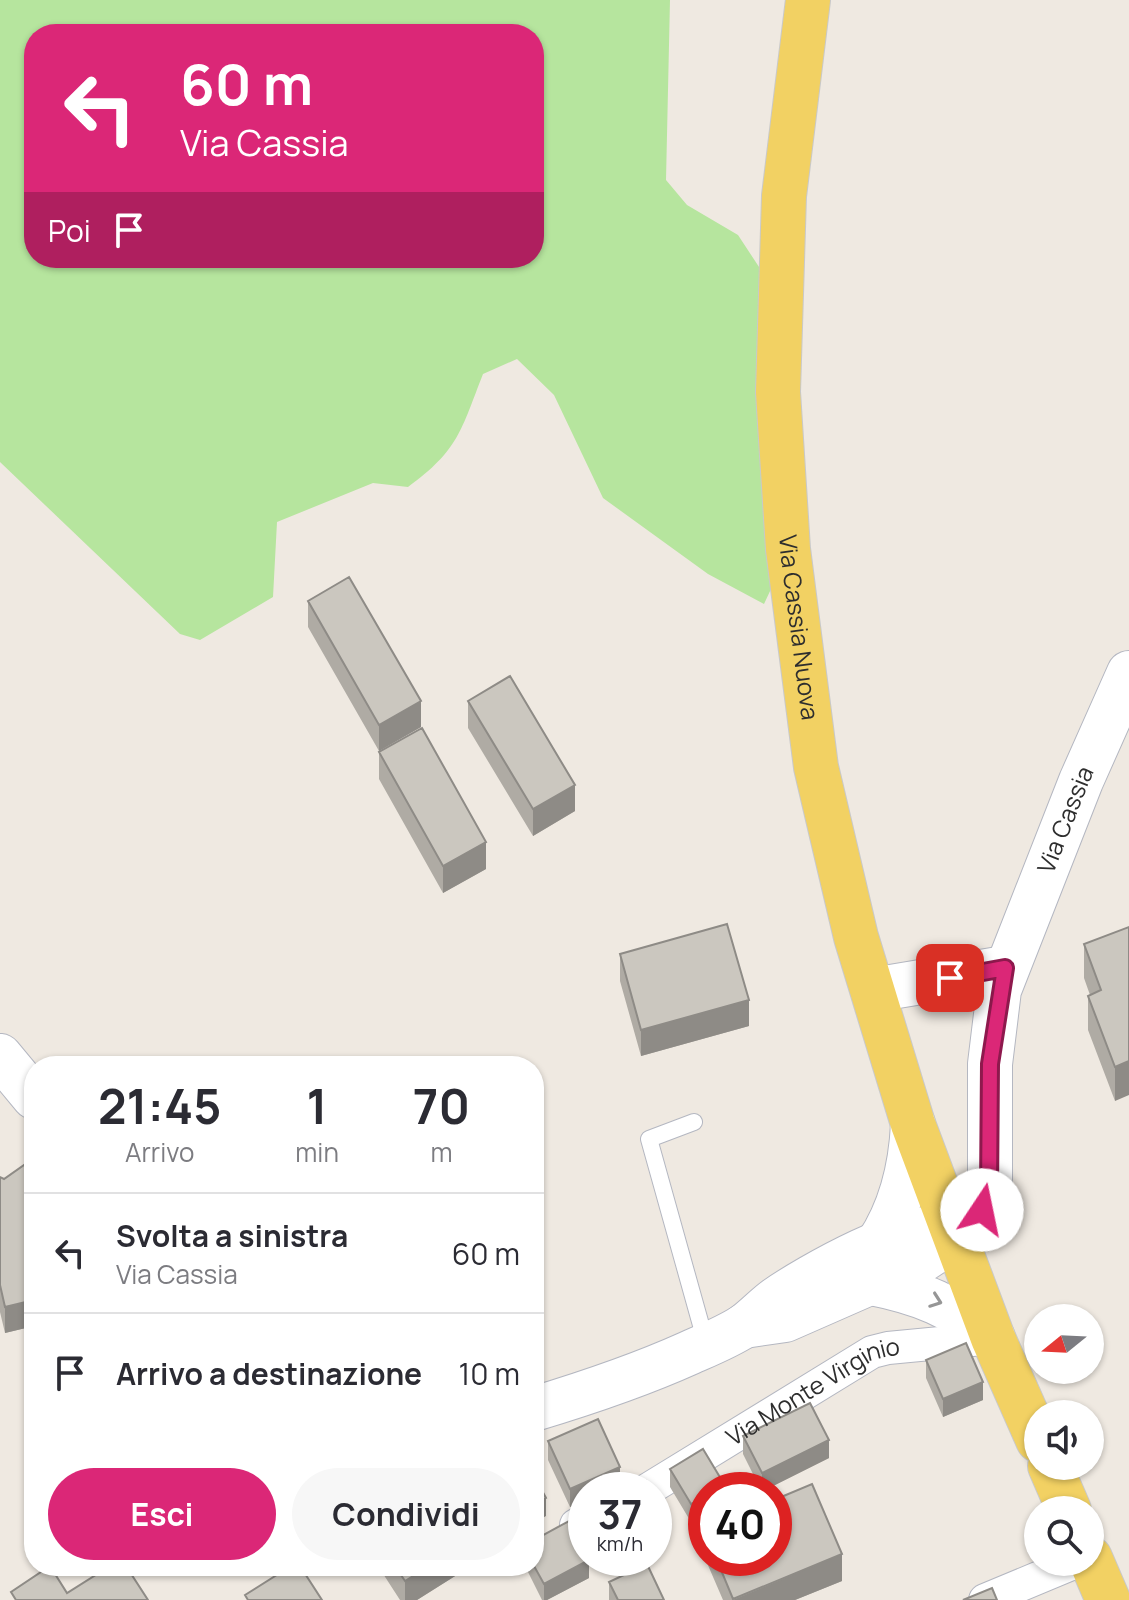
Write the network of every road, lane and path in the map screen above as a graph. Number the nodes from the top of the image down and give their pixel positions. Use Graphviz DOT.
graph roads {
  1 [pos="808,0"];
  2 [pos="1129,673"];
  3 [pos="1005,968"];
  4 [pos="873,990"];
  5 [pos="0,1056"];
  6 [pos="24,1085"];
  7 [pos="694,1122"];
  8 [pos="913,1124"];
  9 [pos="955,1236"];
  10 [pos="874,1264"];
  11 [pos="725,1335"];
  12 [pos="993,1338"];
  13 [pos="544,1406"];
  14 [pos="1024,1408"];
  15 [pos="672,1475"];
  16 [pos="1042,1576"];
  17 [pos="1098,1576"];
  18 [pos="985,1600"];
  19 [pos="1108,1600"];
  1 -- 4 [label="main road, Via Cassia Nuova"];
  2 -- 3 [label="street, Via Cassia"];
  3 -- 4 [label="street"];
  3 -- 9 [label="street, Via Cassia"];
  4 -- 8 [label="main road, Via Cassia Nuova"];
  5 -- 6 [label="street"];
  7 -- 11 [label="lane"];
  8 -- 9 [label="main road, Via Cassia Nuova"];
  8 -- 10 [label="street"];
  9 -- 10 [label="street"];
  9 -- 12 [label="main road"];
  10 -- 11 [label="street"];
  10 -- 12 [label="street, one-way"];
  11 -- 13 [label="street"];
  12 -- 14 [label="main road"];
  12 -- 15 [label="street, Via Monte Virginio"];
  16 -- 18 [label="street"];
  17 -- 19 [label="main road"];
}
